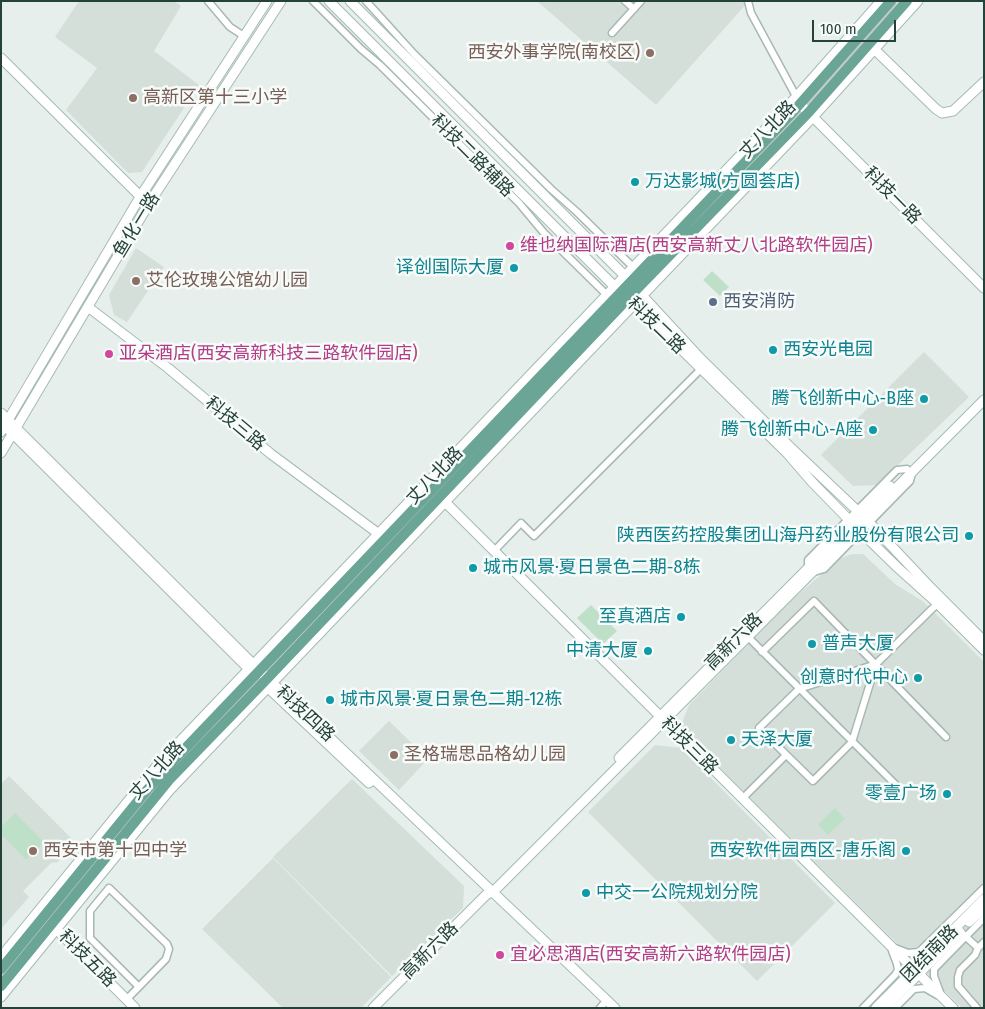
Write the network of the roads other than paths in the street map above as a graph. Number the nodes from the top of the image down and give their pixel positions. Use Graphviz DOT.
graph roads {
  1 [pos="208,1"];
  2 [pos="267,1"];
  3 [pos="281,1"];
  4 [pos="313,1"];
  5 [pos="329,1"];
  6 [pos="350,1"];
  7 [pos="366,1"];
  8 [pos="625,1"];
  9 [pos="641,1"];
  10 [pos="748,1"];
  11 [pos="881,1"];
  12 [pos="890,1"];
  13 [pos="907,1"];
  14 [pos="918,1"];
  15 [pos="634,9"];
  16 [pos="612,33"];
  17 [pos="244,36"];
  18 [pos="872,47"];
  19 [pos="1,58"];
  20 [pos="984,82"];
  21 [pos="798,100"];
  22 [pos="811,115"];
  23 [pos="140,197"];
  24 [pos="150,202"];
  25 [pos="636,270"];
  26 [pos="984,288"];
  27 [pos="628,294"];
  28 [pos="88,307"];
  29 [pos="702,368"];
  30 [pos="984,392"];
  31 [pos="984,400"];
  32 [pos="1,412"];
  33 [pos="4,425"];
  34 [pos="15,431"];
  35 [pos="1,453"];
  36 [pos="910,470"];
  37 [pos="436,492"];
  38 [pos="863,517"];
  39 [pos="855,525"];
  40 [pos="382,536"];
  41 [pos="494,551"];
  42 [pos="940,601"];
  43 [pos="746,635"];
  44 [pos="984,640"];
  45 [pos="984,650"];
  46 [pos="762,652"];
  47 [pos="876,664"];
  48 [pos="254,669"];
  49 [pos="267,683"];
  50 [pos="799,689"];
  51 [pos="662,719"];
  52 [pos="946,737"];
  53 [pos="852,742"];
  54 [pos="786,755"];
  55 [pos="896,785"];
  56 [pos="742,799"];
  57 [pos="984,888"];
  58 [pos="490,891"];
  59 [pos="984,899"];
  60 [pos="984,908"];
  61 [pos="41,914"];
  62 [pos="984,918"];
  63 [pos="54,927"];
  64 [pos="963,934"];
  65 [pos="984,942"];
  66 [pos="889,945"];
  67 [pos="978,948"];
  68 [pos="1,957"];
  69 [pos="1,969"];
  70 [pos="916,972"];
  71 [pos="1,986"];
  72 [pos="138,986"];
  73 [pos="1,997"];
  74 [pos="943,998"];
  75 [pos="126,999"];
  76 [pos="605,1005"];
  77 [pos="135,1008"];
  78 [pos="374,1008"];
  79 [pos="615,1008"];
  80 [pos="863,1008"];
  81 [pos="876,1008"];
  82 [pos="885,1008"];
  83 [pos="895,1008"];
  84 [pos="953,1008"];
  85 [pos="978,1008"];
  1 -- 17 [label="street"];
  2 -- 17 [label="main road, 鱼化一路"];
  3 -- 24 [label="main road, 鱼化一路"];
  4 -- 27 [label="street, 科技二路辅路"];
  5 -- 27 [label="main road, 科技二路"];
  6 -- 27 [label="main road, 科技二路"];
  7 -- 25 [label="street, 科技二路辅路"];
  8 -- 15 [label="street"];
  9 -- 15 [label="street"];
  10 -- 21 [label="street"];
  11 -- 21 [label="main road"];
  12 -- 21 [label="main road, 丈八北路"];
  13 -- 18 [label="main road, 丈八北路"];
  14 -- 18 [label="main road"];
  15 -- 16 [label="street"];
  17 -- 23 [label="main road, 鱼化一路"];
  18 -- 20 [label="main road"];
  18 -- 22 [label="main road, 丈八北路"];
  19 -- 23 [label="main road"];
  21 -- 22 [label="main road, 科技一路"];
  21 -- 25 [label="main road, 丈八北路"];
  22 -- 26 [label="main road, 科技一路"];
  22 -- 27 [label="main road, 丈八北路"];
  23 -- 24 [label="main road"];
  23 -- 33 [label="main road, 鱼化一路"];
  24 -- 28 [label="main road, 鱼化一路"];
  25 -- 27 [label="main road, 丈八北路"];
  27 -- 29 [label="main road, 科技二路"];
  27 -- 37 [label="main road, 丈八北路"];
  27 -- 37 [label="main road"];
  27 -- 38 [label="main road, 科技二路"];
  28 -- 34 [label="main road, 鱼化一路"];
  28 -- 40 [label="main road, 科技三路"];
  29 -- 39 [label="main road, 科技二路"];
  29 -- 41 [label="street"];
  30 -- 36 [label="main road, 高新六路"];
  31 -- 36 [label="main road, 高新六路"];
  32 -- 33 [label="main road, 科技四路"];
  33 -- 34 [label="main road, 科技四路"];
  34 -- 35 [label="main road, 鱼化一路"];
  34 -- 48 [label="main road, 科技四路"];
  36 -- 38 [label="main road, 高新六路"];
  37 -- 40 [label="main road, 丈八北路"];
  37 -- 41 [label="main road, 科技三路"];
  37 -- 49 [label="main road, 丈八北路"];
  38 -- 39 [label="main road, 高新六路"];
  38 -- 42 [label="main road, 科技二路"];
  39 -- 42 [label="main road, 科技二路"];
  39 -- 43 [label="main road, 高新六路"];
  40 -- 48 [label="main road, 丈八北路"];
  41 -- 51 [label="main road, 科技三路"];
  42 -- 44 [label="main road, 科技二路"];
  42 -- 45 [label="main road, 科技二路"];
  42 -- 47 [label="street"];
  43 -- 46 [label="street"];
  43 -- 51 [label="main road, 高新六路"];
  46 -- 47 [label="street"];
  46 -- 50 [label="street"];
  47 -- 50 [label="street"];
  47 -- 52 [label="street"];
  47 -- 53 [label="street"];
  48 -- 49 [label="main road, 科技四路"];
  48 -- 61 [label="main road, 丈八北路"];
  49 -- 58 [label="main road, 科技四路"];
  49 -- 63 [label="main road, 丈八北路"];
  50 -- 53 [label="street"];
  50 -- 54 [label="street"];
  51 -- 56 [label="main road, 科技三路"];
  51 -- 58 [label="main road, 高新六路"];
  53 -- 54 [label="street"];
  53 -- 55 [label="street"];
  54 -- 56 [label="street"];
  56 -- 66 [label="main road, 科技三路"];
  57 -- 66 [label="street"];
  58 -- 76 [label="main road, 科技四路"];
  58 -- 78 [label="main road, 高新六路"];
  59 -- 70 [label="main road, 团结南路"];
  60 -- 64 [label="main road, 团结南路"];
  61 -- 63 [label="main road, 科技五路"];
  61 -- 68 [label="main road"];
  61 -- 69 [label="main road, 丈八北路"];
  62 -- 64 [label="street"];
  63 -- 71 [label="main road, 丈八北路"];
  63 -- 73 [label="main road"];
  63 -- 75 [label="main road, 科技五路"];
  64 -- 67 [label="street"];
  64 -- 70 [label="main road, 团结南路"];
  64 -- 74 [label="street"];
  65 -- 67 [label="street"];
  66 -- 70 [label="main road, 科技三路"];
  66 -- 80 [label="street"];
  67 -- 85 [label="street"];
  70 -- 74 [label="main road, 科技三路"];
  70 -- 81 [label="main road, 团结南路"];
  70 -- 82 [label="main road, 团结南路"];
  72 -- 72 [label="street"];
  72 -- 75 [label="street"];
  74 -- 83 [label="street"];
  74 -- 84 [label="main road, 科技三路"];
  75 -- 77 [label="main road, 科技五路"];
  76 -- 79 [label="main road, 科技四路"];
}
